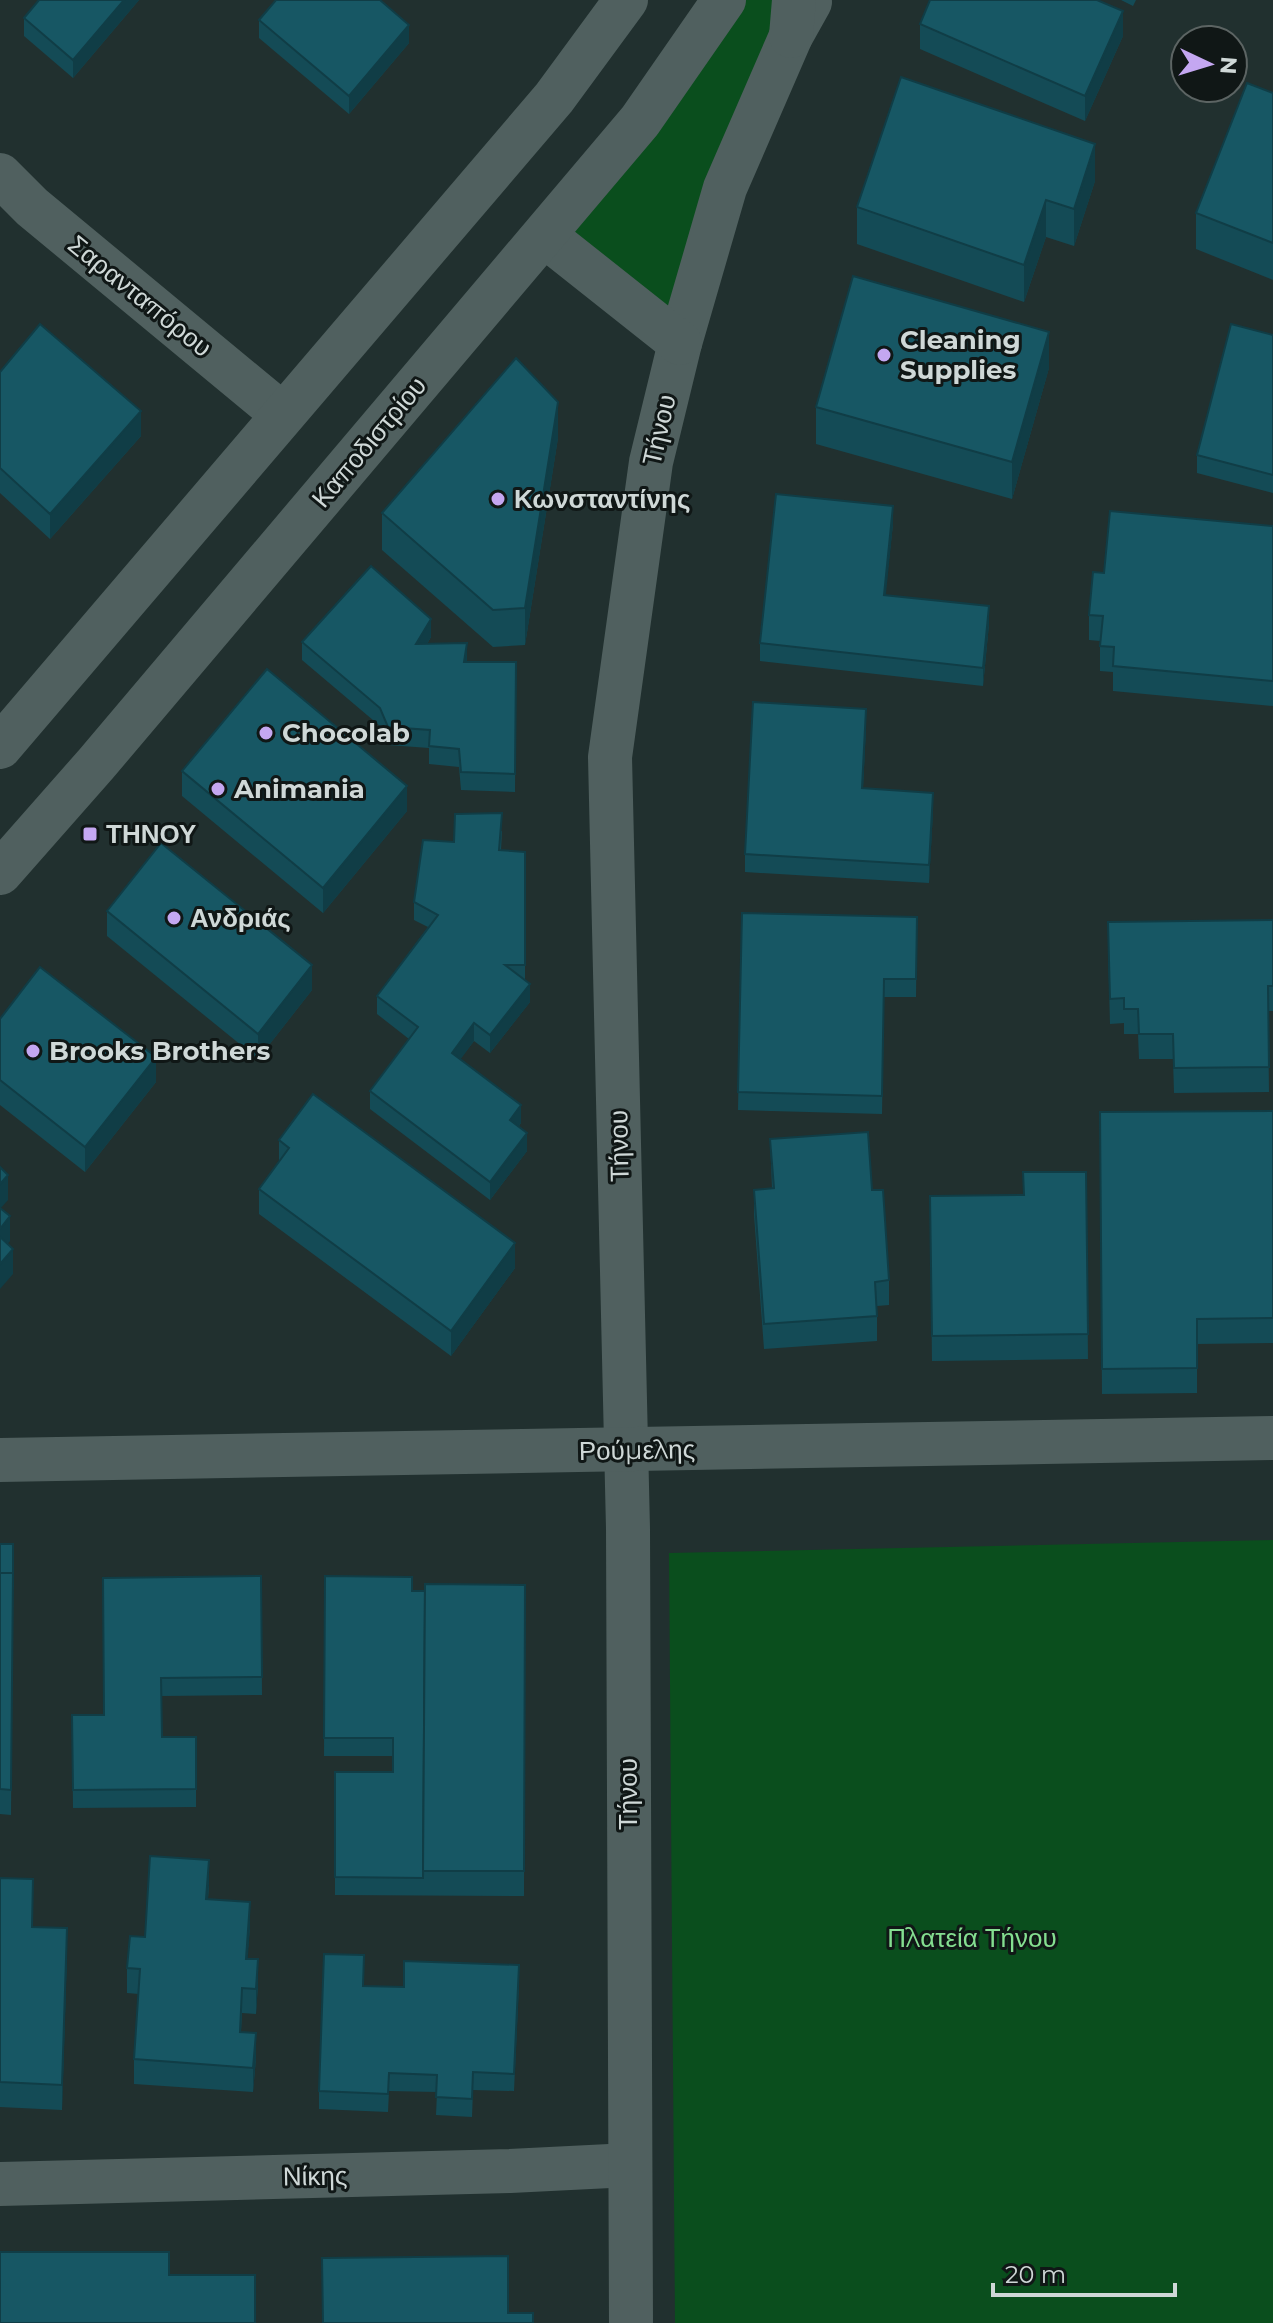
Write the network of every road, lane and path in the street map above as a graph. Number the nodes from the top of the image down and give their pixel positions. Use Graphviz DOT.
graph roads {
  1 [pos="626,0"];
  2 [pos="724,0"];
  3 [pos="799,12"];
  4 [pos="0,175"];
  5 [pos="545,236"];
  6 [pos="680,343"];
  7 [pos="282,414"];
  8 [pos="0,747"];
  9 [pos="0,873"];
  10 [pos="1273,1438"];
  11 [pos="626,1450"];
  12 [pos="0,1460"];
  13 [pos="630,2165"];
  14 [pos="0,2184"];
  15 [pos="631,2323"];
  1 -- 7 [label="street"];
  2 -- 5 [label="street, Καποδιστρίου"];
  3 -- 6 [label="street, Τήνου"];
  4 -- 7 [label="street, Σαρανταπόρου"];
  5 -- 6 [label="street"];
  5 -- 9 [label="street, Καποδιστρίου"];
  6 -- 11 [label="street, Τήνου"];
  7 -- 8 [label="street"];
  10 -- 11 [label="street, Ρούμελης"];
  11 -- 12 [label="street, Ρούμελης"];
  11 -- 13 [label="street, Τήνου"];
  13 -- 14 [label="street, Νίκης"];
  13 -- 15 [label="street, Τήνου"];
}
